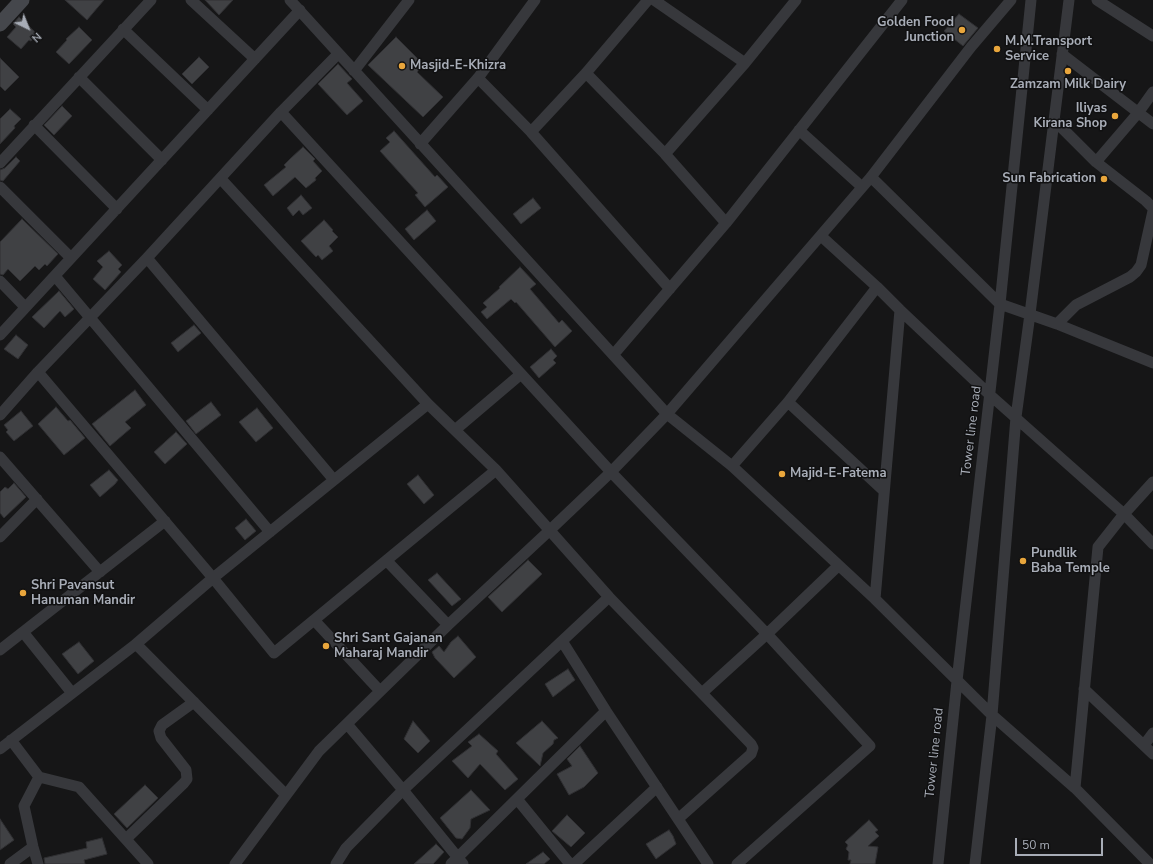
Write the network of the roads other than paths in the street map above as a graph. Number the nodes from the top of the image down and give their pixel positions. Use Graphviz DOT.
graph roads {
  1 [pos="22,0"];
  2 [pos="150,0"];
  3 [pos="191,0"];
  4 [pos="290,0"];
  5 [pos="409,0"];
  6 [pos="535,0"];
  7 [pos="648,0"];
  8 [pos="654,0"];
  9 [pos="796,0"];
  10 [pos="902,0"];
  11 [pos="1011,0"];
  12 [pos="1031,0"];
  13 [pos="1069,0"];
  14 [pos="1098,0"];
  15 [pos="300,10"];
  16 [pos="0,24"];
  17 [pos="123,29"];
  18 [pos="1153,36"];
  19 [pos="338,54"];
  20 [pos="1062,54"];
  21 [pos="255,59"];
  22 [pos="746,63"];
  23 [pos="354,71"];
  24 [pos="586,73"];
  25 [pos="79,77"];
  26 [pos="478,78"];
  27 [pos="1153,92"];
  28 [pos="208,110"];
  29 [pos="281,112"];
  30 [pos="1138,113"];
  31 [pos="1054,120"];
  32 [pos="1153,124"];
  33 [pos="34,125"];
  34 [pos="799,130"];
  35 [pos="531,132"];
  36 [pos="420,144"];
  37 [pos="665,154"];
  38 [pos="162,160"];
  39 [pos="1096,162"];
  40 [pos="0,163"];
  41 [pos="871,176"];
  42 [pos="221,179"];
  43 [pos="0,187"];
  44 [pos="862,187"];
  45 [pos="1153,208"];
  46 [pos="117,209"];
  47 [pos="1153,211"];
  48 [pos="726,223"];
  49 [pos="821,236"];
  50 [pos="71,258"];
  51 [pos="147,258"];
  52 [pos="54,276"];
  53 [pos="0,281"];
  54 [pos="877,287"];
  55 [pos="670,289"];
  56 [pos="1000,304"];
  57 [pos="25,307"];
  58 [pos="900,310"];
  59 [pos="1030,314"];
  60 [pos="91,318"];
  61 [pos="1058,324"];
  62 [pos="0,335"];
  63 [pos="614,354"];
  64 [pos="1153,363"];
  65 [pos="38,372"];
  66 [pos="521,374"];
  67 [pos="990,395"];
  68 [pos="788,402"];
  69 [pos="428,404"];
  70 [pos="667,414"];
  71 [pos="0,415"];
  72 [pos="1016,417"];
  73 [pos="455,430"];
  74 [pos="0,457"];
  75 [pos="732,466"];
  76 [pos="496,470"];
  77 [pos="611,472"];
  78 [pos="334,480"];
  79 [pos="1153,482"];
  80 [pos="884,491"];
  81 [pos="36,499"];
  82 [pos="1124,514"];
  83 [pos="165,521"];
  84 [pos="550,530"];
  85 [pos="270,532"];
  86 [pos="0,537"];
  87 [pos="1153,544"];
  88 [pos="387,561"];
  89 [pos="838,566"];
  90 [pos="100,572"];
  91 [pos="213,578"];
  92 [pos="609,597"];
  93 [pos="875,599"];
  94 [pos="314,620"];
  95 [pos="448,625"];
  96 [pos="23,632"];
  97 [pos="767,634"];
  98 [pos="562,641"];
  99 [pos="136,644"];
  100 [pos="0,650"];
  101 [pos="957,681"];
  102 [pos="1084,689"];
  103 [pos="380,691"];
  104 [pos="72,693"];
  105 [pos="702,693"];
  106 [pos="194,702"];
  107 [pos="606,711"];
  108 [pos="992,715"];
  109 [pos="347,724"];
  110 [pos="1153,733"];
  111 [pos="11,740"];
  112 [pos="1144,745"];
  113 [pos="0,749"];
  114 [pos="1153,754"];
  115 [pos="39,777"];
  116 [pos="657,787"];
  117 [pos="1075,788"];
  118 [pos="403,790"];
  119 [pos="286,795"];
  120 [pos="517,799"];
  121 [pos="678,819"];
  122 [pos="126,839"];
  123 [pos="33,847"];
  124 [pos="457,862"];
  125 [pos="10,864"];
  126 [pos="38,864"];
  127 [pos="148,864"];
  128 [pos="235,864"];
  129 [pos="336,864"];
  130 [pos="570,864"];
  131 [pos="574,864"];
  132 [pos="708,864"];
  133 [pos="737,864"];
  134 [pos="938,864"];
  135 [pos="975,864"];
  136 [pos="1150,864"];
  1 -- 16 [label="street"];
  2 -- 17 [label="street"];
  3 -- 21 [label="street"];
  4 -- 15 [label="street"];
  5 -- 23 [label="street"];
  6 -- 26 [label="street"];
  7 -- 24 [label="street"];
  8 -- 22 [label="street"];
  9 -- 22 [label="street"];
  10 -- 34 [label="street"];
  11 -- 41 [label="street"];
  12 -- 56 [label="street, Tower line road"];
  13 -- 20 [label="street"];
  14 -- 18 [label="street"];
  15 -- 19 [label="street"];
  15 -- 21 [label="street"];
  17 -- 25 [label="street"];
  17 -- 28 [label="street"];
  19 -- 23 [label="street"];
  19 -- 29 [label="street"];
  20 -- 30 [label="street"];
  20 -- 31 [label="street"];
  21 -- 28 [label="street"];
  22 -- 37 [label="street"];
  23 -- 36 [label="street"];
  24 -- 35 [label="street"];
  24 -- 37 [label="street"];
  25 -- 33 [label="street"];
  25 -- 38 [label="street"];
  26 -- 35 [label="street"];
  26 -- 36 [label="street"];
  27 -- 30 [label="street"];
  28 -- 38 [label="street"];
  29 -- 42 [label="street"];
  29 -- 66 [label="street"];
  30 -- 32 [label="street"];
  30 -- 39 [label="street"];
  31 -- 39 [label="street"];
  31 -- 59 [label="street"];
  33 -- 40 [label="street"];
  33 -- 46 [label="street"];
  34 -- 44 [label="street"];
  34 -- 48 [label="street"];
  35 -- 55 [label="street"];
  36 -- 63 [label="street"];
  37 -- 48 [label="street"];
  38 -- 46 [label="street"];
  39 -- 45 [label="street"];
  41 -- 44 [label="street"];
  41 -- 56 [label="street"];
  42 -- 51 [label="street"];
  42 -- 69 [label="street"];
  43 -- 50 [label="street"];
  44 -- 49 [label="street"];
  46 -- 50 [label="street"];
  47 -- 61 [label="street"];
  48 -- 55 [label="street"];
  49 -- 54 [label="street"];
  49 -- 70 [label="street"];
  50 -- 52 [label="street"];
  51 -- 60 [label="street"];
  51 -- 78 [label="street"];
  52 -- 57 [label="street"];
  52 -- 60 [label="street"];
  53 -- 57 [label="street"];
  54 -- 58 [label="street"];
  54 -- 68 [label="street"];
  55 -- 63 [label="street"];
  56 -- 59 [label="street"];
  56 -- 67 [label="street, Tower line road"];
  57 -- 62 [label="street"];
  58 -- 67 [label="street"];
  58 -- 80 [label="street"];
  59 -- 61 [label="street"];
  59 -- 72 [label="street"];
  60 -- 65 [label="street"];
  60 -- 85 [label="street"];
  61 -- 64 [label="street"];
  63 -- 70 [label="street"];
  65 -- 71 [label="street"];
  65 -- 83 [label="street"];
  66 -- 73 [label="street"];
  66 -- 77 [label="street"];
  67 -- 72 [label="street"];
  67 -- 101 [label="street, Tower line road"];
  68 -- 75 [label="street"];
  68 -- 80 [label="street"];
  69 -- 73 [label="street"];
  69 -- 78 [label="street"];
  70 -- 75 [label="street"];
  70 -- 77 [label="street"];
  72 -- 82 [label="street"];
  72 -- 108 [label="street"];
  73 -- 76 [label="street"];
  74 -- 81 [label="street"];
  75 -- 89 [label="street"];
  76 -- 84 [label="street"];
  76 -- 88 [label="street"];
  77 -- 84 [label="street"];
  77 -- 97 [label="street"];
  78 -- 85 [label="street"];
  79 -- 82 [label="street"];
  80 -- 93 [label="street"];
  81 -- 86 [label="street"];
  81 -- 90 [label="street"];
  82 -- 87 [label="street"];
  82 -- 102 [label="street"];
  83 -- 90 [label="street"];
  83 -- 91 [label="street"];
  84 -- 92 [label="street"];
  84 -- 95 [label="street"];
  85 -- 91 [label="street"];
  88 -- 94 [label="street"];
  88 -- 95 [label="street"];
  89 -- 93 [label="street"];
  89 -- 97 [label="street"];
  90 -- 96 [label="street"];
  91 -- 94 [label="street"];
  91 -- 99 [label="street"];
  92 -- 98 [label="street"];
  92 -- 105 [label="street"];
  93 -- 101 [label="street"];
  94 -- 103 [label="street"];
  95 -- 103 [label="street"];
  96 -- 100 [label="street"];
  96 -- 104 [label="street"];
  97 -- 105 [label="street"];
  97 -- 133 [label="street"];
  98 -- 107 [label="street"];
  98 -- 118 [label="street"];
  99 -- 104 [label="street"];
  99 -- 106 [label="street"];
  101 -- 108 [label="street"];
  101 -- 134 [label="street, Tower line road"];
  102 -- 112 [label="street"];
  102 -- 117 [label="street"];
  103 -- 109 [label="street"];
  104 -- 111 [label="street"];
  105 -- 121 [label="street"];
  106 -- 119 [label="street"];
  106 -- 122 [label="street"];
  107 -- 116 [label="street"];
  107 -- 120 [label="street"];
  108 -- 117 [label="street"];
  108 -- 135 [label="street"];
  109 -- 118 [label="street"];
  109 -- 119 [label="street"];
  110 -- 112 [label="street"];
  111 -- 113 [label="street"];
  111 -- 115 [label="street"];
  112 -- 114 [label="street"];
  115 -- 122 [label="street"];
  115 -- 123 [label="street"];
  116 -- 121 [label="street"];
  116 -- 131 [label="street"];
  117 -- 136 [label="street"];
  118 -- 124 [label="street"];
  118 -- 129 [label="street"];
  119 -- 128 [label="street"];
  120 -- 124 [label="street"];
  120 -- 130 [label="street"];
  121 -- 132 [label="street"];
  122 -- 127 [label="street"];
  123 -- 125 [label="street"];
  123 -- 126 [label="street"];
}
